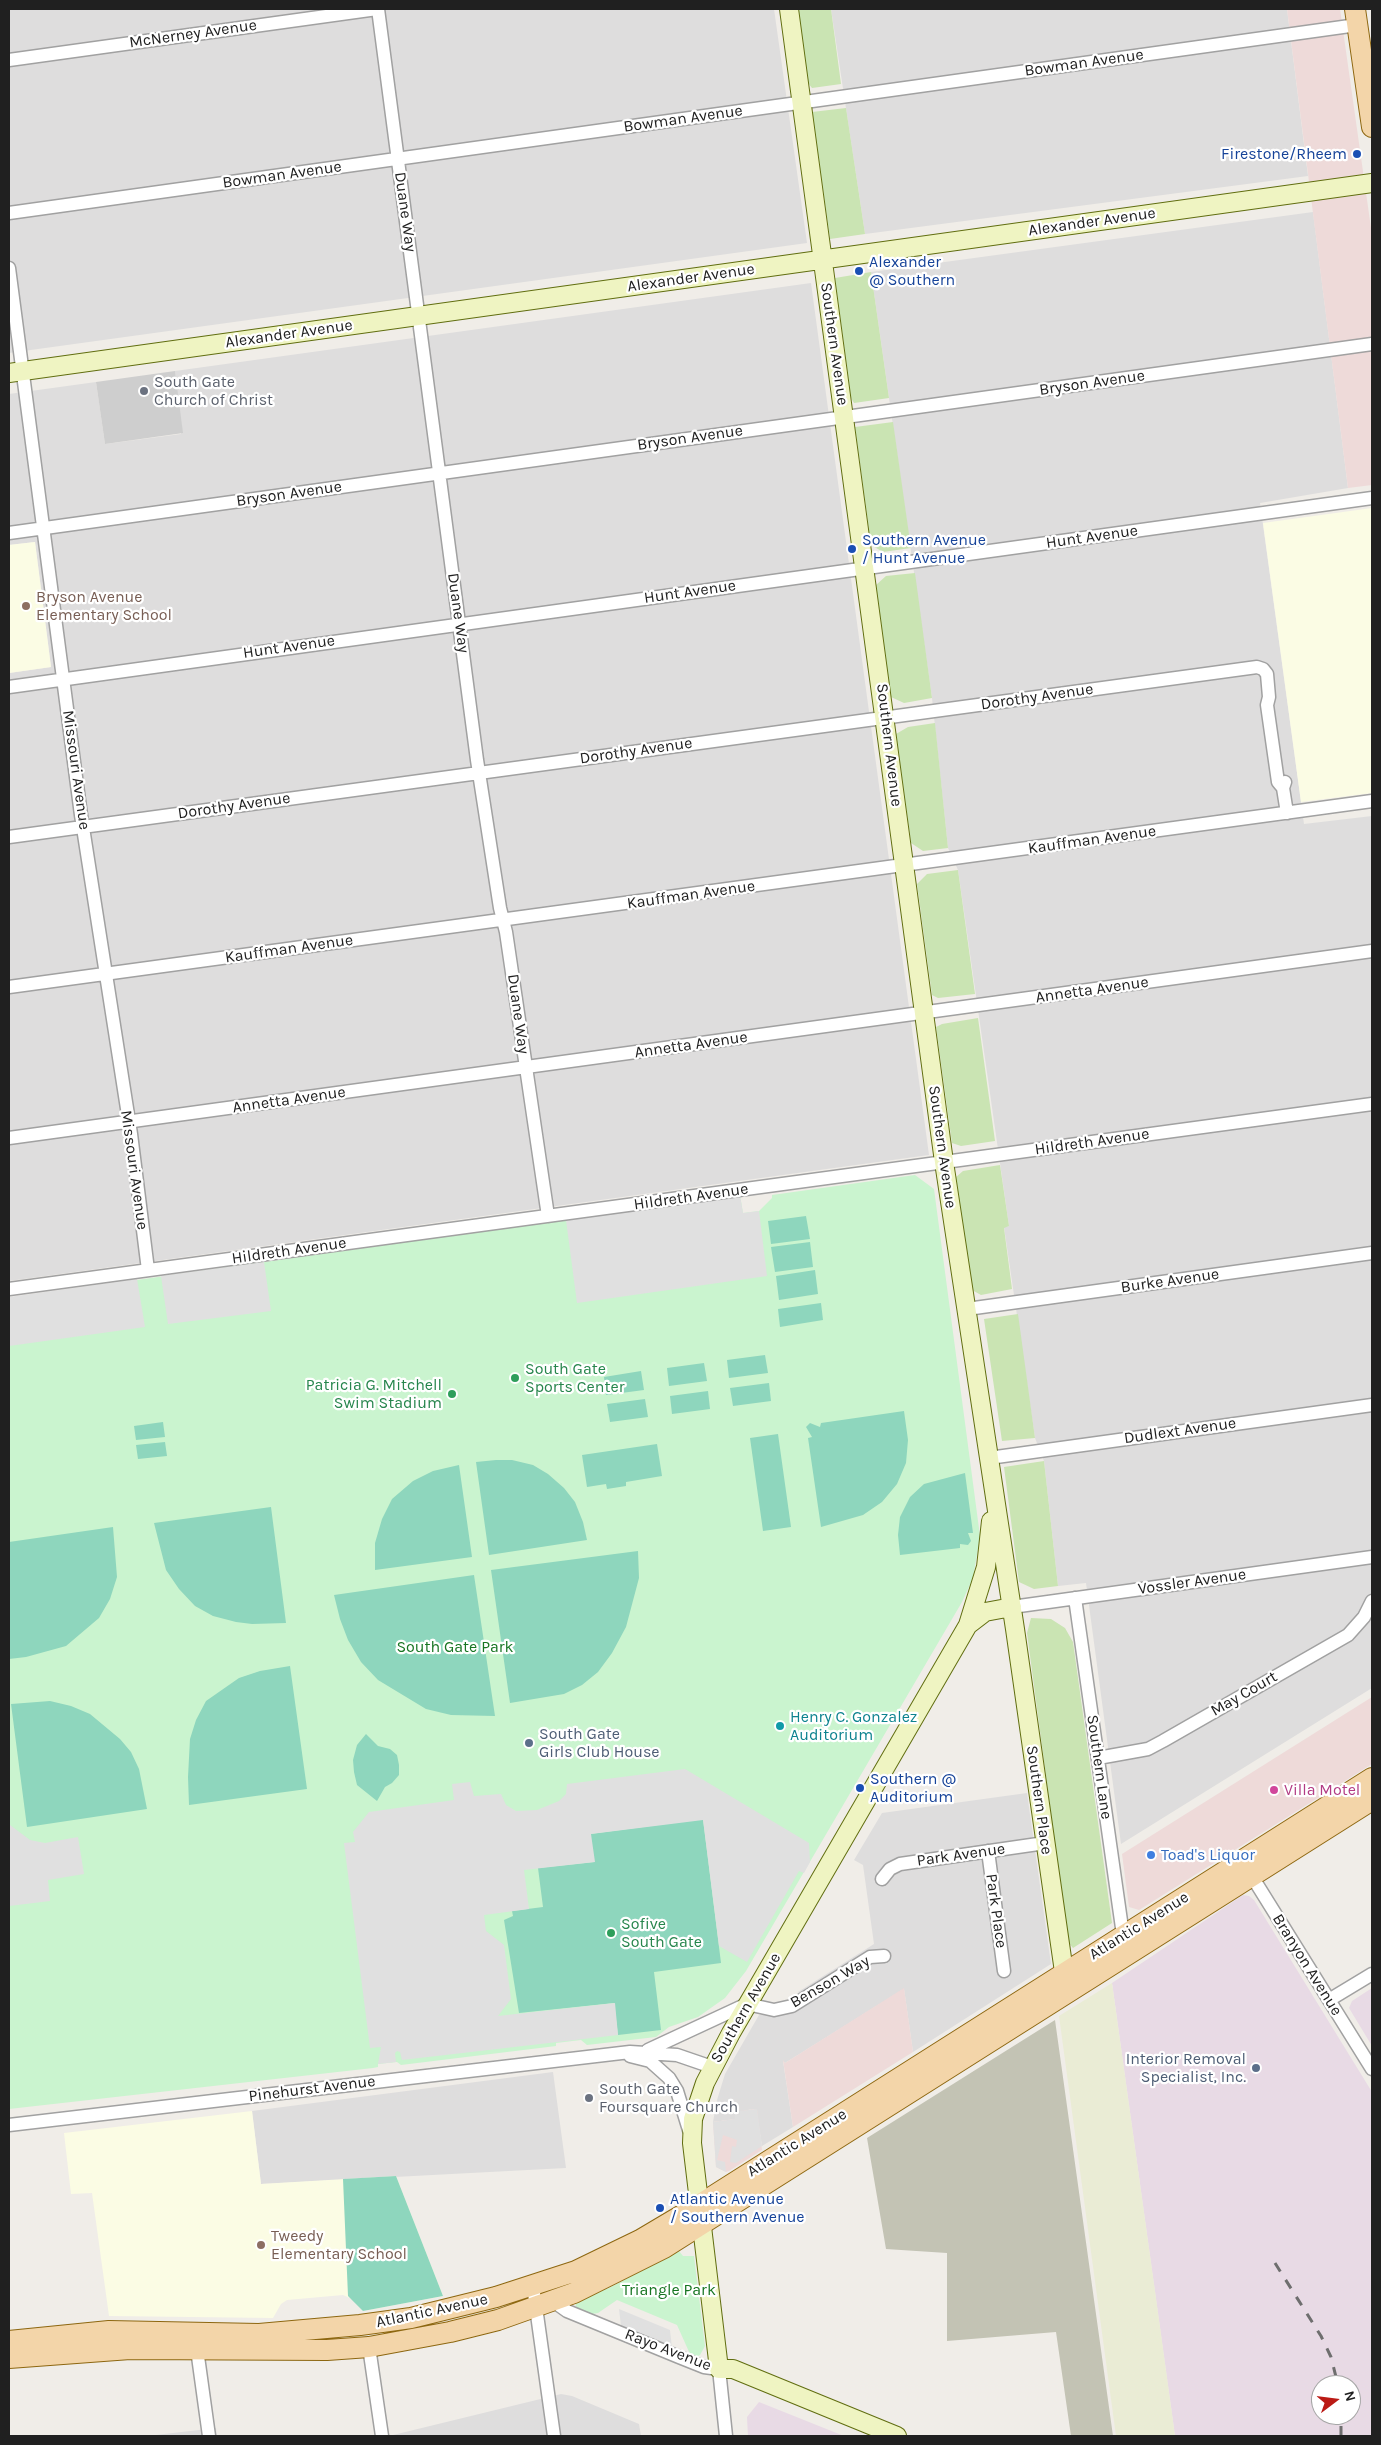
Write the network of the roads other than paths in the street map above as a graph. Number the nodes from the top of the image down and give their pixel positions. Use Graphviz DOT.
graph roads {
  1 [pos="378,9"];
  2 [pos="789,9"];
  3 [pos="1356,17"];
  4 [pos="9,60"];
  5 [pos="801,103"];
  6 [pos="1372,127"];
  7 [pos="397,159"];
  8 [pos="1372,183"];
  9 [pos="9,213"];
  10 [pos="822,260"];
  11 [pos="9,268"];
  12 [pos="418,316"];
  13 [pos="1372,344"];
  14 [pos="15,372"];
  15 [pos="844,417"];
  16 [pos="440,473"];
  17 [pos="1372,498"];
  18 [pos="43,528"];
  19 [pos="9,533"];
  20 [pos="865,568"];
  21 [pos="459,623"];
  22 [pos="63,679"];
  23 [pos="9,687"];
  24 [pos="886,717"];
  25 [pos="480,772"];
  26 [pos="1372,801"];
  27 [pos="1287,813"];
  28 [pos="83,826"];
  29 [pos="9,837"];
  30 [pos="904,866"];
  31 [pos="503,920"];
  32 [pos="1372,951"];
  33 [pos="106,974"];
  34 [pos="9,987"];
  35 [pos="924,1013"];
  36 [pos="526,1067"];
  37 [pos="1372,1104"];
  38 [pos="128,1122"];
  39 [pos="9,1138"];
  40 [pos="944,1162"];
  41 [pos="548,1216"];
  42 [pos="1372,1253"];
  43 [pos="148,1270"];
  44 [pos="9,1289"];
  45 [pos="967,1309"];
  46 [pos="1372,1405"];
  47 [pos="988,1458"];
  48 [pos="992,1481"];
  49 [pos="1372,1556"];
  50 [pos="1075,1598"];
  51 [pos="1372,1601"];
  52 [pos="1012,1607"];
  53 [pos="968,1625"];
  54 [pos="1098,1758"];
  55 [pos="1372,1778"];
  56 [pos="1372,1800"];
  57 [pos="1045,1843"];
  58 [pos="988,1851"];
  59 [pos="1247,1869"];
  60 [pos="882,1879"];
  61 [pos="1123,1935"];
  62 [pos="884,1956"];
  63 [pos="1004,1971"];
  64 [pos="1372,1974"];
  65 [pos="1065,1983"];
  66 [pos="1329,2000"];
  67 [pos="747,2004"];
  68 [pos="645,2051"];
  69 [pos="615,2053"];
  70 [pos="712,2067"];
  71 [pos="1372,2069"];
  72 [pos="9,2125"];
  73 [pos="692,2143"];
  74 [pos="700,2214"];
  75 [pos="533,2286"];
  76 [pos="544,2304"];
  77 [pos="9,2341"];
  78 [pos="196,2341"];
  79 [pos="369,2346"];
  80 [pos="9,2358"];
  81 [pos="718,2369"];
  82 [pos="209,2436"];
  83 [pos="382,2436"];
  84 [pos="554,2436"];
  85 [pos="726,2436"];
  86 [pos="897,2436"];
  1 -- 4 [label="street, McNerney Avenue"];
  1 -- 7 [label="street, Duane Way"];
  2 -- 5 [label="street, Southern Avenue"];
  3 -- 5 [label="street, Bowman Avenue"];
  3 -- 6 [label="main road"];
  5 -- 7 [label="street, Bowman Avenue"];
  5 -- 10 [label="street, Southern Avenue"];
  7 -- 9 [label="street, Bowman Avenue"];
  7 -- 12 [label="street, Duane Way"];
  8 -- 10 [label="street, Alexander Avenue"];
  10 -- 12 [label="street, Alexander Avenue"];
  10 -- 15 [label="street, Southern Avenue"];
  11 -- 14 [label="street, Missouri Avenue"];
  12 -- 14 [label="street, Alexander Avenue"];
  12 -- 16 [label="street, Duane Way"];
  13 -- 15 [label="street, Bryson Avenue"];
  14 -- 18 [label="street, Missouri Avenue"];
  15 -- 16 [label="street, Bryson Avenue"];
  15 -- 20 [label="street, Southern Avenue"];
  16 -- 18 [label="street, Bryson Avenue"];
  16 -- 21 [label="street, Duane Way"];
  17 -- 20 [label="street, Hunt Avenue"];
  18 -- 19 [label="street, Bryson Avenue"];
  18 -- 22 [label="street, Missouri Avenue"];
  20 -- 21 [label="street, Hunt Avenue"];
  20 -- 24 [label="street, Southern Avenue"];
  21 -- 22 [label="street, Hunt Avenue"];
  21 -- 25 [label="street, Duane Way"];
  22 -- 23 [label="street, Hunt Avenue"];
  22 -- 28 [label="street, Missouri Avenue"];
  24 -- 25 [label="street, Dorothy Avenue"];
  24 -- 27 [label="street, Dorothy Avenue"];
  24 -- 30 [label="street, Southern Avenue"];
  25 -- 28 [label="street, Dorothy Avenue"];
  25 -- 31 [label="street, Duane Way"];
  26 -- 27 [label="street, Kauffman Avenue"];
  27 -- 30 [label="street, Kauffman Avenue"];
  28 -- 29 [label="street, Dorothy Avenue"];
  28 -- 33 [label="street, Missouri Avenue"];
  30 -- 31 [label="street, Kauffman Avenue"];
  30 -- 35 [label="street, Southern Avenue"];
  31 -- 33 [label="street, Kauffman Avenue"];
  31 -- 36 [label="street, Duane Way"];
  32 -- 35 [label="street, Annetta Avenue"];
  33 -- 34 [label="street, Kauffman Avenue"];
  33 -- 38 [label="street, Missouri Avenue"];
  35 -- 36 [label="street, Annetta Avenue"];
  35 -- 40 [label="street, Southern Avenue"];
  36 -- 38 [label="street, Annetta Avenue"];
  36 -- 41 [label="street, Duane Way"];
  37 -- 40 [label="street, Hildreth Avenue"];
  38 -- 39 [label="street, Annetta Avenue"];
  38 -- 43 [label="street, Missouri Avenue"];
  40 -- 41 [label="street, Hildreth Avenue"];
  40 -- 45 [label="street, Southern Avenue"];
  41 -- 43 [label="street, Hildreth Avenue"];
  42 -- 45 [label="street, Burke Avenue"];
  43 -- 44 [label="street, Hildreth Avenue"];
  45 -- 47 [label="street, Southern Avenue"];
  46 -- 47 [label="street, Dudlext Avenue"];
  47 -- 48 [label="street, Southern Avenue"];
  48 -- 52 [label="street, Southern Avenue"];
  48 -- 53 [label="street, Southern Avenue"];
  49 -- 50 [label="street, Vossler Avenue"];
  50 -- 52 [label="street, Vossler Avenue"];
  50 -- 54 [label="street, Southern Lane"];
  51 -- 54 [label="street, May Court"];
  52 -- 53 [label="street, Southern Avenue"];
  52 -- 57 [label="street, Southern Place"];
  53 -- 67 [label="street, Southern Avenue"];
  54 -- 61 [label="street, Southern Lane"];
  55 -- 59 [label="main road, Atlantic Avenue"];
  56 -- 59 [label="main road, Atlantic Avenue"];
  57 -- 58 [label="street, Park Avenue"];
  57 -- 65 [label="street, Southern Place"];
  58 -- 60 [label="street, Park Avenue"];
  58 -- 63 [label="street, Park Place"];
  59 -- 61 [label="main road, Atlantic Avenue"];
  59 -- 65 [label="main road, Atlantic Avenue"];
  59 -- 66 [label="street, Branyon Avenue"];
  61 -- 65 [label="main road, Atlantic Avenue"];
  62 -- 67 [label="street, Benson Way"];
  64 -- 66 [label="street"];
  65 -- 74 [label="main road, Atlantic Avenue"];
  66 -- 71 [label="street, Branyon Avenue"];
  67 -- 68 [label="street, Pinehurst Avenue"];
  67 -- 70 [label="street, Southern Avenue"];
  68 -- 69 [label="street, Pinehurst Avenue"];
  68 -- 70 [label="street, Pinehurst Avenue"];
  69 -- 72 [label="street, Pinehurst Avenue"];
  69 -- 73 [label="street, Pinehurst Avenue"];
  70 -- 73 [label="street, Southern Avenue"];
  73 -- 74 [label="street, Southern Avenue"];
  74 -- 75 [label="main road, Atlantic Avenue"];
  74 -- 76 [label="main road, Atlantic Avenue"];
  74 -- 81 [label="street, Southern Avenue"];
  75 -- 76 [label="street"];
  75 -- 78 [label="main road, Atlantic Avenue"];
  76 -- 79 [label="main road, Atlantic Avenue"];
  76 -- 81 [label="street, Rayo Avenue"];
  76 -- 84 [label="street"];
  77 -- 78 [label="main road, Atlantic Avenue"];
  78 -- 79 [label="main road, Atlantic Avenue"];
  78 -- 80 [label="main road, Atlantic Avenue"];
  78 -- 82 [label="street"];
  79 -- 83 [label="street"];
  81 -- 85 [label="street, Southern Avenue"];
  81 -- 86 [label="street, Rayo Avenue"];
}
